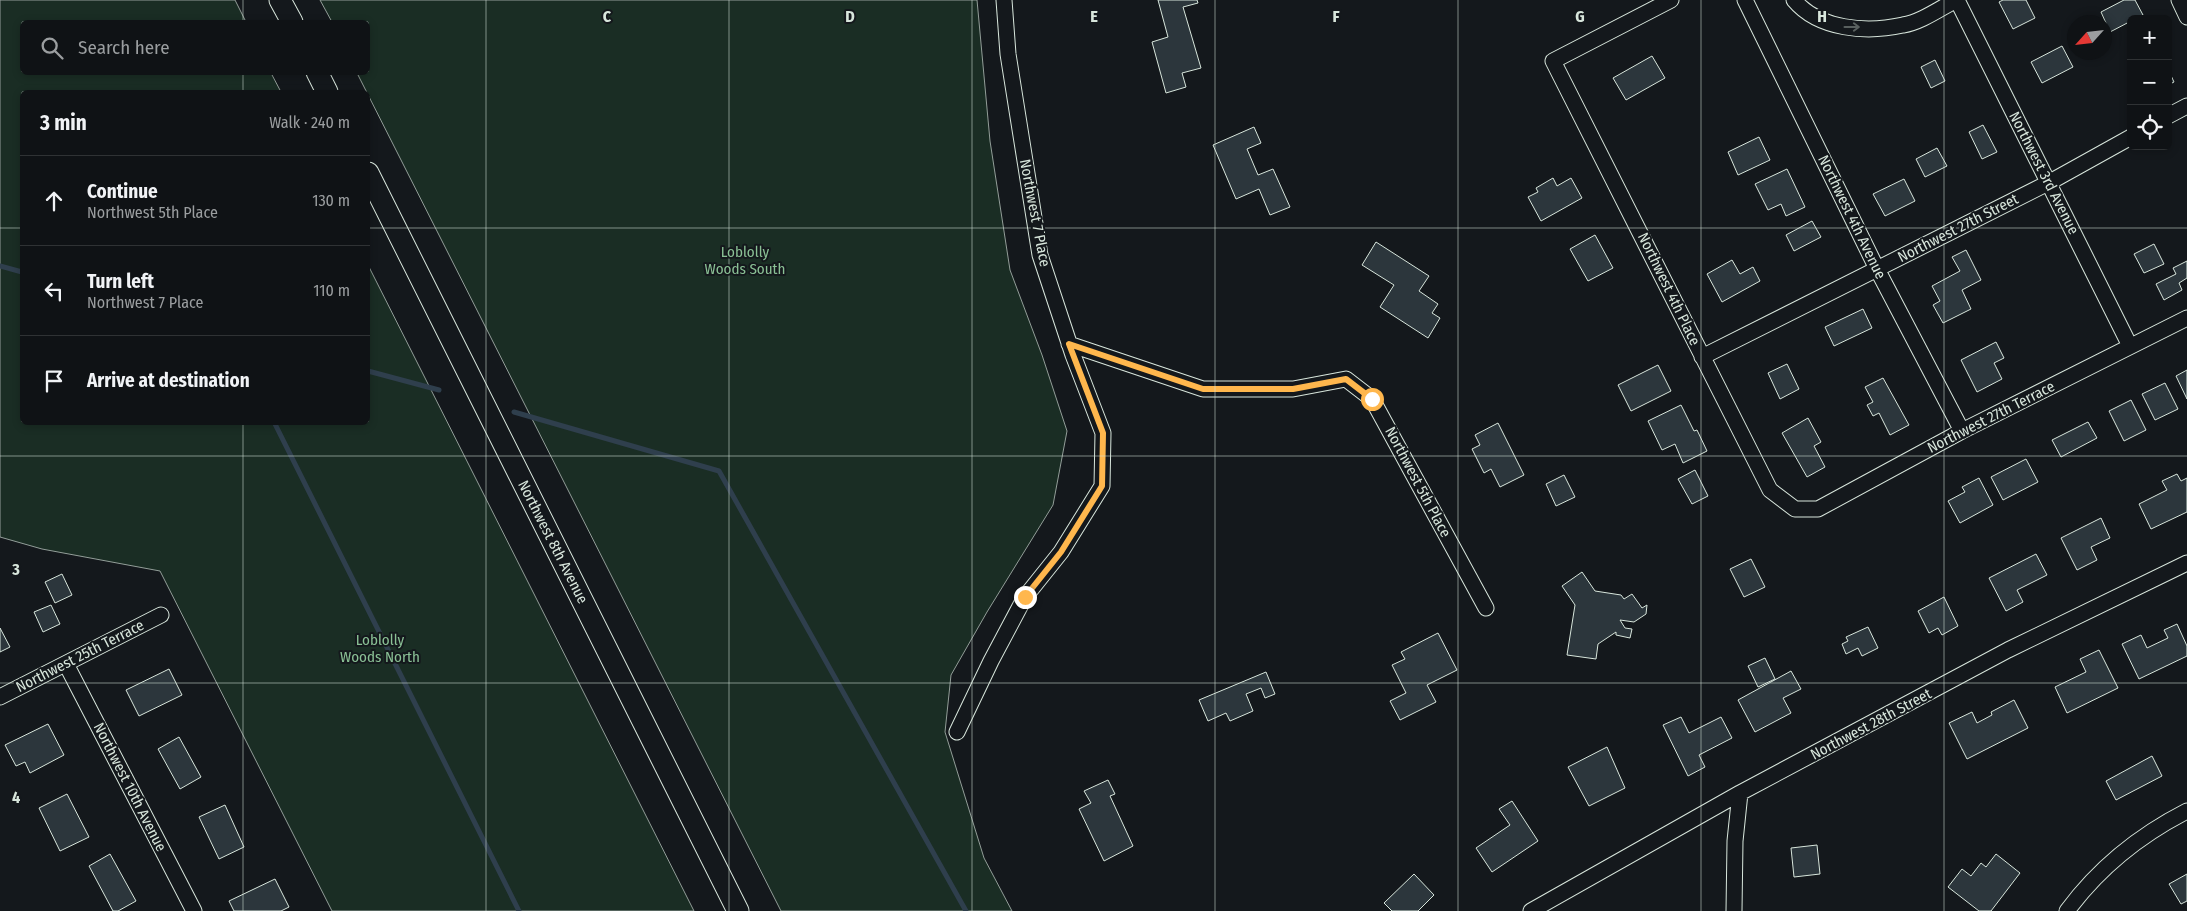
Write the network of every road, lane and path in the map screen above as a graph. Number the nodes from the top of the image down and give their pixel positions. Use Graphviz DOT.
graph roads {
  1 [pos="280,0"];
  2 [pos="1004,0"];
  3 [pos="1671,0"];
  4 [pos="1745,0"];
  5 [pos="1794,0"];
  6 [pos="1956,0"];
  7 [pos="2179,0"];
  8 [pos="2187,17"];
  9 [pos="291,20"];
  10 [pos="318,75"];
  11 [pos="326,90"];
  12 [pos="2187,106"];
  13 [pos="2172,114"];
  14 [pos="2127,139"];
  15 [pos="370,177"];
  16 [pos="2050,182"];
  17 [pos="1877,269"];
  18 [pos="2187,318"];
  19 [pos="1069,344"];
  20 [pos="2130,346"];
  21 [pos="1702,357"];
  22 [pos="1962,431"];
  23 [pos="1795,509"];
  24 [pos="2187,563"];
  25 [pos="1486,608"];
  26 [pos="160,615"];
  27 [pos="66,664"];
  28 [pos="0,697"];
  29 [pos="958,732"];
  30 [pos="1740,793"];
  31 [pos="2187,811"];
  32 [pos="194,911"];
  33 [pos="738,911"];
  34 [pos="1530,911"];
  35 [pos="1734,911"];
  36 [pos="2067,911"];
  1 -- 9 [label="street"];
  2 -- 19 [label="street, Northwest 7 Place"];
  3 -- 21 [label="street, Northwest 4th Place"];
  4 -- 17 [label="street, Northwest 4th Avenue"];
  5 -- 6 [label="street, one-way"];
  6 -- 16 [label="street, Northwest 3rd Avenue"];
  7 -- 8 [label="street"];
  10 -- 11 [label="street"];
  12 -- 13 [label="street"];
  14 -- 16 [label="street, Northwest 27th Street"];
  15 -- 33 [label="street, Northwest 8th Avenue"];
  16 -- 17 [label="street, Northwest 27th Street"];
  16 -- 20 [label="street, Northwest 3rd Avenue"];
  17 -- 21 [label="street, Northwest 27th Street"];
  17 -- 22 [label="street, Northwest 4th Avenue"];
  18 -- 20 [label="street, Northwest 27th Terrace"];
  19 -- 25 [label="street, Northwest 5th Place"];
  19 -- 29 [label="street, Northwest 7 Place"];
  20 -- 22 [label="street, Northwest 27th Terrace"];
  21 -- 23 [label="street, Northwest 4th Place"];
  22 -- 23 [label="street, Northwest 27th Terrace"];
  24 -- 30 [label="street, Northwest 28th Street"];
  26 -- 27 [label="street, Northwest 25th Terrace"];
  27 -- 28 [label="street, Northwest 25th Terrace"];
  27 -- 32 [label="street, Northwest 10th Avenue"];
  30 -- 34 [label="street, Northwest 28th Street"];
  30 -- 35 [label="street"];
  31 -- 36 [label="street"];
}
